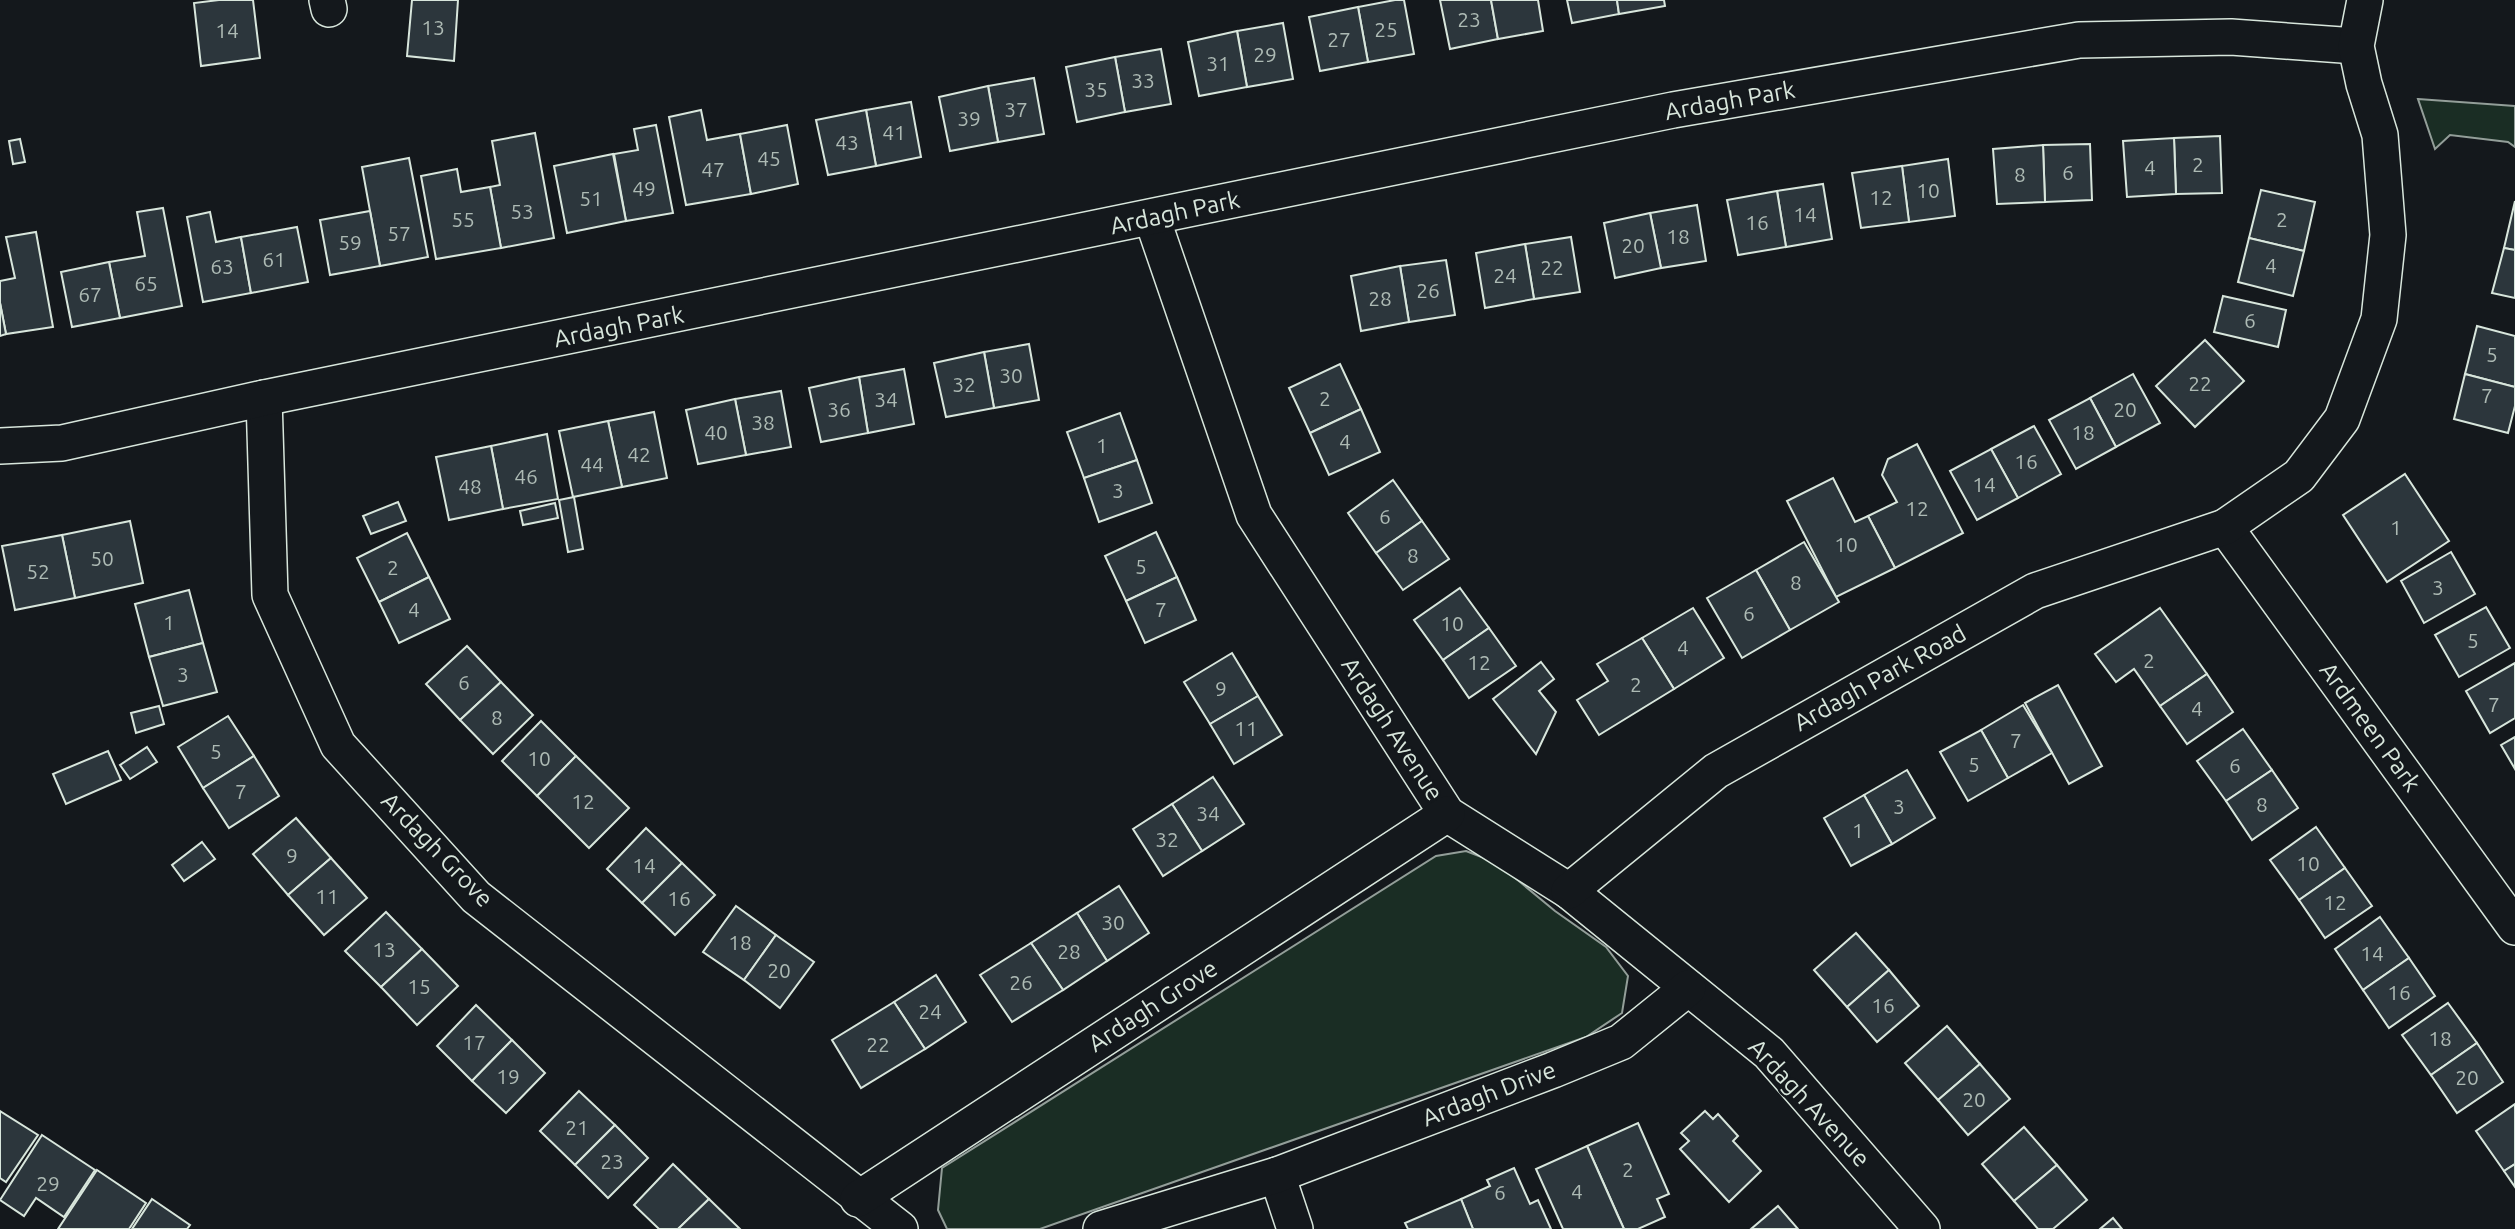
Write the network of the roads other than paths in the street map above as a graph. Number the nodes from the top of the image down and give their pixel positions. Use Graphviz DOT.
graph roads {
  1 [pos="2365,0"];
  2 [pos="2356,46"];
  3 [pos="1152,218"];
  4 [pos="264,398"];
  5 [pos="0,446"];
  6 [pos="2225,527"];
  7 [pos="1447,814"];
  8 [pos="1569,891"];
  9 [pos="2515,927"];
  10 [pos="1688,988"];
  11 [pos="1277,1175"];
  12 [pos="858,1199"];
  13 [pos="900,1229"];
  14 [pos="1101,1229"];
  15 [pos="1295,1229"];
  16 [pos="1922,1229"];
  1 -- 2 [label="street"];
  2 -- 3 [label="street, Ardagh Park"];
  2 -- 6 [label="street, Ardagh Park Road"];
  3 -- 4 [label="street, Ardagh Park"];
  3 -- 7 [label="street, Ardagh Avenue"];
  4 -- 5 [label="street, Ardagh Park"];
  4 -- 12 [label="street, Ardagh Grove"];
  6 -- 8 [label="street, Ardagh Park Road"];
  6 -- 9 [label="street, Ardmeen Park"];
  7 -- 8 [label="street, Ardagh Avenue"];
  7 -- 12 [label="street, Ardagh Grove"];
  8 -- 10 [label="street, Ardagh Avenue"];
  10 -- 11 [label="street, Ardagh Drive"];
  10 -- 16 [label="street, Ardagh Avenue"];
  11 -- 14 [label="street, Ardagh Drive"];
  11 -- 15 [label="street"];
  12 -- 13 [label="street, Ardagh Grove"];
}
